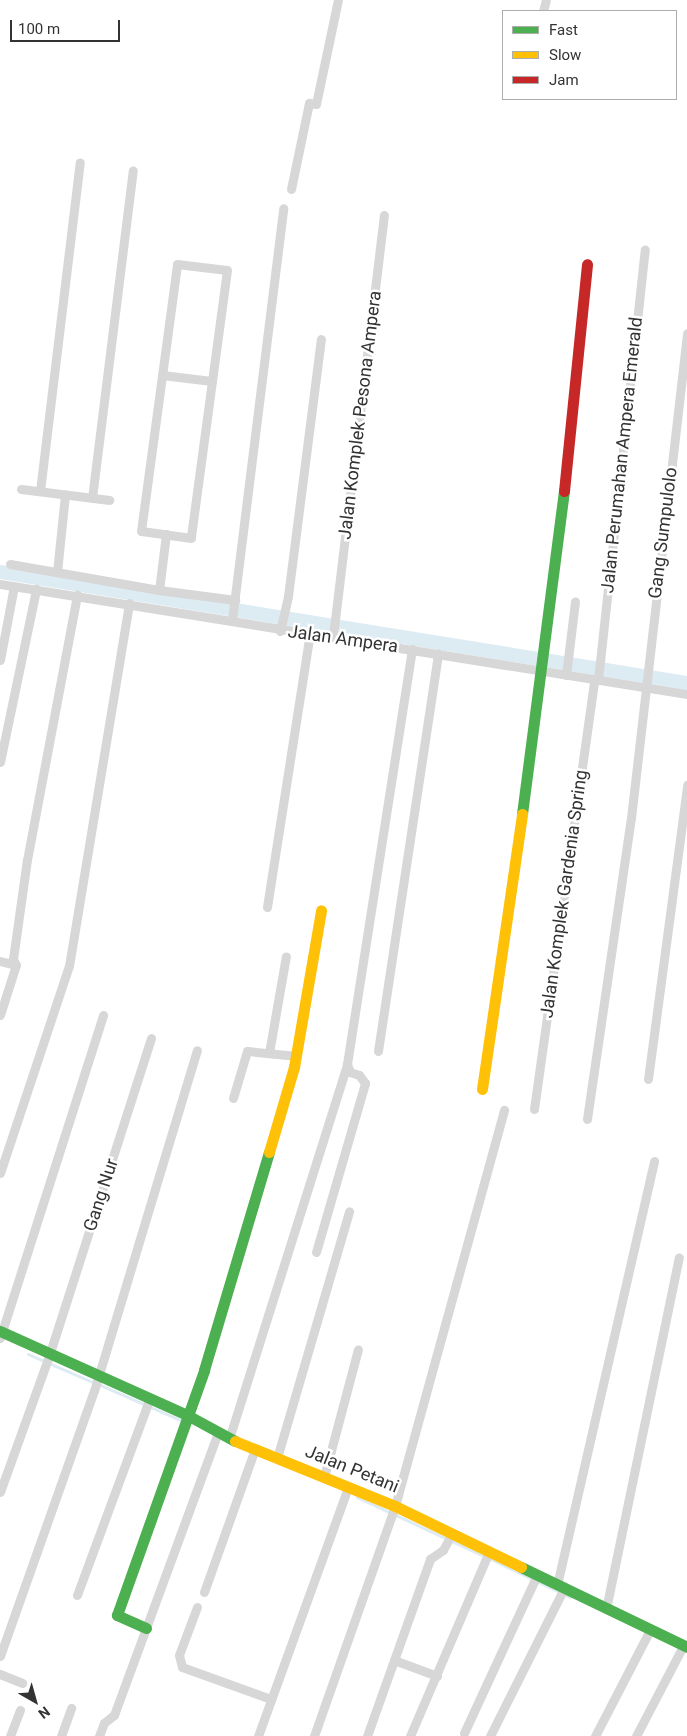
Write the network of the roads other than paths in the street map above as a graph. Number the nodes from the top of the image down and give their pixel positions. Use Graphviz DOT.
graph roads {
  1 [pos="338,0"];
  2 [pos="80,162"];
  3 [pos="132,171"];
  4 [pos="291,189"];
  5 [pos="283,208"];
  6 [pos="384,215"];
  7 [pos="645,250"];
  8 [pos="587,264"];
  9 [pos="687,333"];
  10 [pos="321,339"];
  11 [pos="162,374"];
  12 [pos="212,381"];
  13 [pos="21,489"];
  14 [pos="40,491"];
  15 [pos="65,494"];
  16 [pos="92,498"];
  17 [pos="109,500"];
  18 [pos="166,534"];
  19 [pos="10,564"];
  20 [pos="57,572"];
  21 [pos="0,584"];
  22 [pos="14,586"];
  23 [pos="36,589"];
  24 [pos="159,590"];
  25 [pos="77,595"];
  26 [pos="575,602"];
  27 [pos="129,603"];
  28 [pos="233,610"];
  29 [pos="280,628"];
  30 [pos="310,633"];
  31 [pos="333,633"];
  32 [pos="412,649"];
  33 [pos="438,653"];
  34 [pos="0,660"];
  35 [pos="540,668"];
  36 [pos="566,672"];
  37 [pos="597,680"];
  38 [pos="647,681"];
  39 [pos="687,694"];
  40 [pos="0,762"];
  41 [pos="687,785"];
  42 [pos="267,907"];
  43 [pos="321,910"];
  44 [pos="286,956"];
  45 [pos="0,960"];
  46 [pos="16,965"];
  47 [pos="0,1014"];
  48 [pos="103,1015"];
  49 [pos="151,1038"];
  50 [pos="198,1050"];
  51 [pos="378,1050"];
  52 [pos="269,1053"];
  53 [pos="297,1056"];
  54 [pos="347,1064"];
  55 [pos="648,1079"];
  56 [pos="482,1089"];
  57 [pos="233,1098"];
  58 [pos="534,1109"];
  59 [pos="504,1110"];
  60 [pos="587,1119"];
  61 [pos="654,1161"];
  62 [pos="0,1173"];
  63 [pos="349,1211"];
  64 [pos="316,1252"];
  65 [pos="679,1258"];
  66 [pos="1,1333"];
  67 [pos="358,1348"];
  68 [pos="49,1356"];
  69 [pos="97,1383"];
  70 [pos="147,1404"];
  71 [pos="189,1416"];
  72 [pos="216,1436"];
  73 [pos="229,1439"];
  74 [pos="255,1449"];
  75 [pos="277,1458"];
  76 [pos="324,1477"];
  77 [pos="0,1492"];
  78 [pos="346,1492"];
  79 [pos="394,1511"];
  80 [pos="451,1535"];
  81 [pos="489,1554"];
  82 [pos="534,1580"];
  83 [pos="560,1590"];
  84 [pos="204,1592"];
  85 [pos="77,1595"];
  86 [pos="197,1607"];
  87 [pos="606,1609"];
  88 [pos="146,1628"];
  89 [pos="649,1633"];
  90 [pos="683,1648"];
  91 [pos="0,1656"];
  92 [pos="394,1660"];
  93 [pos="0,1674"];
  94 [pos="437,1676"];
  95 [pos="22,1683"];
  96 [pos="271,1699"];
  97 [pos="71,1708"];
  98 [pos="20,1710"];
  99 [pos="464,1732"];
  100 [pos="10,1736"];
  101 [pos="61,1736"];
  102 [pos="99,1736"];
  103 [pos="258,1736"];
  104 [pos="314,1736"];
  105 [pos="367,1736"];
  106 [pos="410,1736"];
  107 [pos="490,1736"];
  108 [pos="595,1736"];
  109 [pos="636,1736"];
  1 -- 4 [label="street"];
  2 -- 14 [label="street"];
  3 -- 16 [label="street"];
  5 -- 28 [label="street"];
  6 -- 31 [label="street, Jalan Komplek Pesona Ampera"];
  7 -- 37 [label="street, Jalan Perumahan Ampera Emerald"];
  8 -- 35 [label="street"];
  9 -- 38 [label="street, Gang Sumpulolo"];
  10 -- 29 [label="street"];
  11 -- 12 [label="street"];
  11 -- 12 [label="street"];
  11 -- 18 [label="street"];
  12 -- 18 [label="street"];
  13 -- 14 [label="street"];
  14 -- 15 [label="street"];
  15 -- 16 [label="street"];
  15 -- 20 [label="street"];
  16 -- 17 [label="street"];
  18 -- 24 [label="street"];
  19 -- 20 [label="street"];
  20 -- 24 [label="street"];
  21 -- 22 [label="street, Jalan Ampera"];
  22 -- 23 [label="street, Jalan Ampera"];
  22 -- 34 [label="street"];
  23 -- 25 [label="street, Jalan Ampera"];
  23 -- 40 [label="street"];
  24 -- 28 [label="street"];
  25 -- 27 [label="street, Jalan Ampera"];
  25 -- 46 [label="street"];
  26 -- 36 [label="street"];
  27 -- 28 [label="street, Jalan Ampera"];
  27 -- 62 [label="street"];
  28 -- 29 [label="street, Jalan Ampera"];
  29 -- 30 [label="street, Jalan Ampera"];
  30 -- 31 [label="street, Jalan Ampera"];
  30 -- 42 [label="street"];
  31 -- 32 [label="street, Jalan Ampera"];
  32 -- 33 [label="street, Jalan Ampera"];
  32 -- 54 [label="street"];
  33 -- 35 [label="street, Jalan Ampera"];
  33 -- 51 [label="street"];
  35 -- 36 [label="street, Jalan Ampera"];
  35 -- 56 [label="street"];
  36 -- 37 [label="street, Jalan Ampera"];
  37 -- 38 [label="street, Jalan Ampera"];
  37 -- 58 [label="street, Jalan Komplek Gardenia Spring"];
  38 -- 39 [label="street, Jalan Ampera"];
  38 -- 60 [label="street, Gang Sumpulolo"];
  41 -- 55 [label="street"];
  43 -- 53 [label="street"];
  44 -- 52 [label="street"];
  45 -- 46 [label="street"];
  46 -- 47 [label="street"];
  48 -- 66 [label="street"];
  49 -- 68 [label="street, Gang Nur"];
  50 -- 69 [label="street"];
  52 -- 53 [label="street"];
  52 -- 57 [label="street"];
  53 -- 71 [label="street"];
  54 -- 64 [label="street"];
  54 -- 73 [label="street"];
  59 -- 79 [label="street"];
  61 -- 83 [label="street"];
  63 -- 75 [label="street"];
  65 -- 87 [label="street"];
  66 -- 68 [label="street, Jalan Petani"];
  67 -- 76 [label="street"];
  68 -- 69 [label="street, Jalan Petani"];
  68 -- 77 [label="street, Gang Nur"];
  69 -- 70 [label="street, Jalan Petani"];
  69 -- 91 [label="street"];
  70 -- 71 [label="street, Jalan Petani"];
  70 -- 85 [label="street"];
  71 -- 72 [label="street, Jalan Petani"];
  71 -- 88 [label="street"];
  72 -- 73 [label="street, Jalan Petani"];
  72 -- 88 [label="street"];
  73 -- 74 [label="street, Jalan Petani"];
  74 -- 75 [label="street, Jalan Petani"];
  74 -- 84 [label="street"];
  75 -- 76 [label="street, Jalan Petani"];
  76 -- 78 [label="street, Jalan Petani"];
  78 -- 79 [label="street, Jalan Petani"];
  78 -- 96 [label="street"];
  79 -- 80 [label="street, Jalan Petani"];
  79 -- 104 [label="street"];
  80 -- 81 [label="street, Jalan Petani"];
  80 -- 92 [label="street"];
  81 -- 82 [label="street, Jalan Petani"];
  81 -- 94 [label="street"];
  82 -- 83 [label="street, Jalan Petani"];
  82 -- 99 [label="street"];
  83 -- 87 [label="street, Jalan Petani"];
  83 -- 107 [label="street"];
  86 -- 96 [label="street"];
  87 -- 89 [label="street, Jalan Petani"];
  88 -- 102 [label="street"];
  89 -- 90 [label="street, Jalan Petani"];
  89 -- 108 [label="street"];
  90 -- 109 [label="street"];
  92 -- 94 [label="street"];
  92 -- 105 [label="street"];
  93 -- 95 [label="street"];
  94 -- 106 [label="street"];
  96 -- 103 [label="street"];
  97 -- 101 [label="street"];
  98 -- 100 [label="street"];
}
